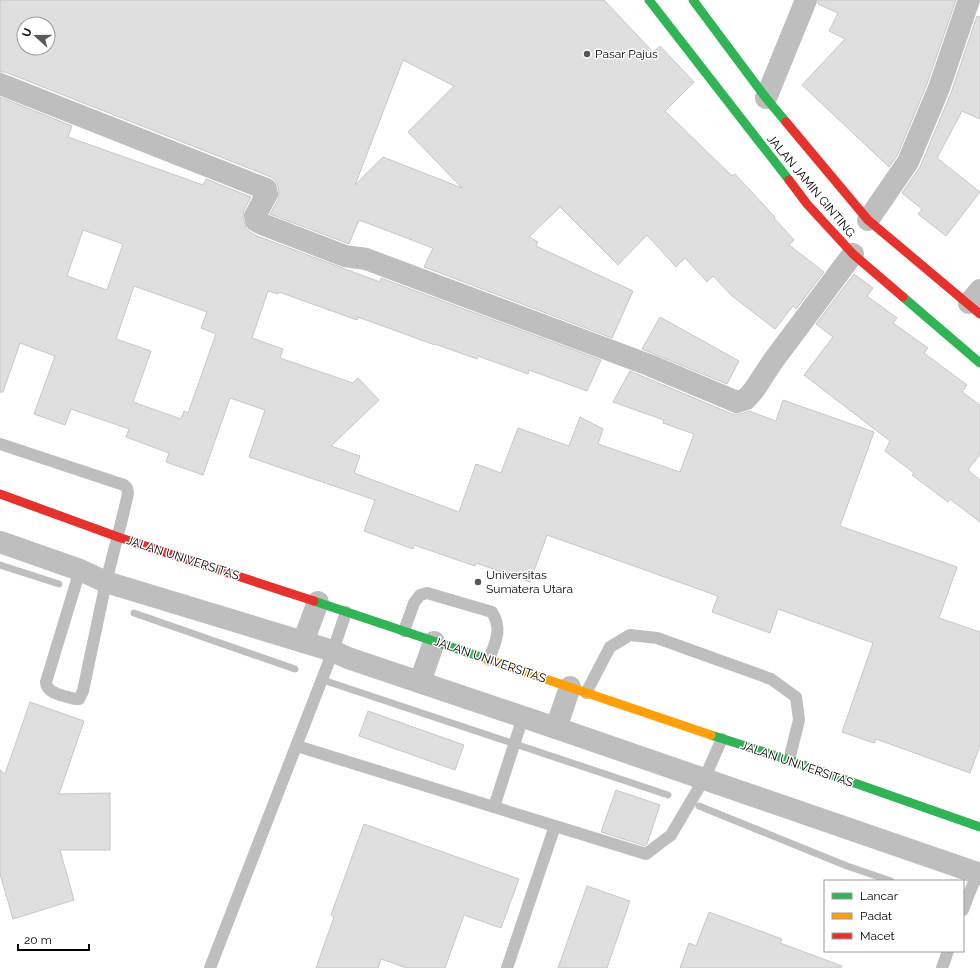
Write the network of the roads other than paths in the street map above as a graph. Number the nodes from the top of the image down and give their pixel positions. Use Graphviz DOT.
graph roads {
  1 [pos="649,0"];
  2 [pos="693,0"];
  3 [pos="806,0"];
  4 [pos="969,0"];
  5 [pos="0,84"];
  6 [pos="766,98"];
  7 [pos="868,220"];
  8 [pos="853,254"];
  9 [pos="976,302"];
  10 [pos="980,363"];
  11 [pos="0,444"];
  12 [pos="0,494"];
  13 [pos="118,537"];
  14 [pos="0,542"];
  15 [pos="80,570"];
  16 [pos="106,582"];
  17 [pos="318,602"];
  18 [pos="346,612"];
  19 [pos="404,631"];
  20 [pos="303,642"];
  21 [pos="434,642"];
  22 [pos="333,651"];
  23 [pos="489,660"];
  24 [pos="420,682"];
  25 [pos="578,690"];
  26 [pos="523,717"];
  27 [pos="556,728"];
  28 [pos="722,739"];
  29 [pos="297,746"];
  30 [pos="789,760"];
  31 [pos="704,779"];
  32 [pos="494,807"];
  33 [pos="555,826"];
  34 [pos="980,827"];
  35 [pos="979,872"];
  36 [pos="964,908"];
  37 [pos="948,952"];
  38 [pos="210,968"];
  39 [pos="507,968"];
  40 [pos="942,968"];
  1 -- 8 [label="street, JALAN JAMIN GINTING"];
  2 -- 6 [label="street, JALAN JAMIN GINTING"];
  3 -- 6 [label="street"];
  4 -- 7 [label="street"];
  5 -- 8 [label="street"];
  6 -- 7 [label="street, JALAN JAMIN GINTING"];
  7 -- 9 [label="street, JALAN JAMIN GINTING"];
  8 -- 10 [label="street, JALAN JAMIN GINTING"];
  11 -- 13 [label="lane"];
  12 -- 13 [label="street, JALAN UNIVERSITAS"];
  13 -- 16 [label="lane"];
  13 -- 17 [label="street, JALAN UNIVERSITAS"];
  14 -- 15 [label="street"];
  15 -- 16 [label="street"];
  15 -- 16 [label="lane"];
  16 -- 20 [label="street"];
  17 -- 18 [label="street, JALAN UNIVERSITAS"];
  17 -- 20 [label="street"];
  18 -- 19 [label="street, JALAN UNIVERSITAS"];
  18 -- 22 [label="lane"];
  19 -- 21 [label="street, JALAN UNIVERSITAS"];
  19 -- 23 [label="lane"];
  20 -- 22 [label="street"];
  21 -- 23 [label="street, JALAN UNIVERSITAS"];
  21 -- 24 [label="street"];
  22 -- 24 [label="street"];
  22 -- 29 [label="lane"];
  23 -- 25 [label="street, JALAN UNIVERSITAS"];
  24 -- 26 [label="street"];
  25 -- 27 [label="street"];
  25 -- 28 [label="street, JALAN UNIVERSITAS"];
  25 -- 30 [label="lane"];
  26 -- 27 [label="street"];
  26 -- 32 [label="lane"];
  27 -- 31 [label="street"];
  28 -- 30 [label="street, JALAN UNIVERSITAS"];
  28 -- 31 [label="lane"];
  29 -- 32 [label="lane"];
  29 -- 38 [label="lane"];
  30 -- 34 [label="street, JALAN UNIVERSITAS"];
  31 -- 33 [label="lane"];
  31 -- 35 [label="street"];
  32 -- 33 [label="lane"];
  33 -- 39 [label="lane"];
  35 -- 36 [label="lane"];
  37 -- 40 [label="lane"];
}
